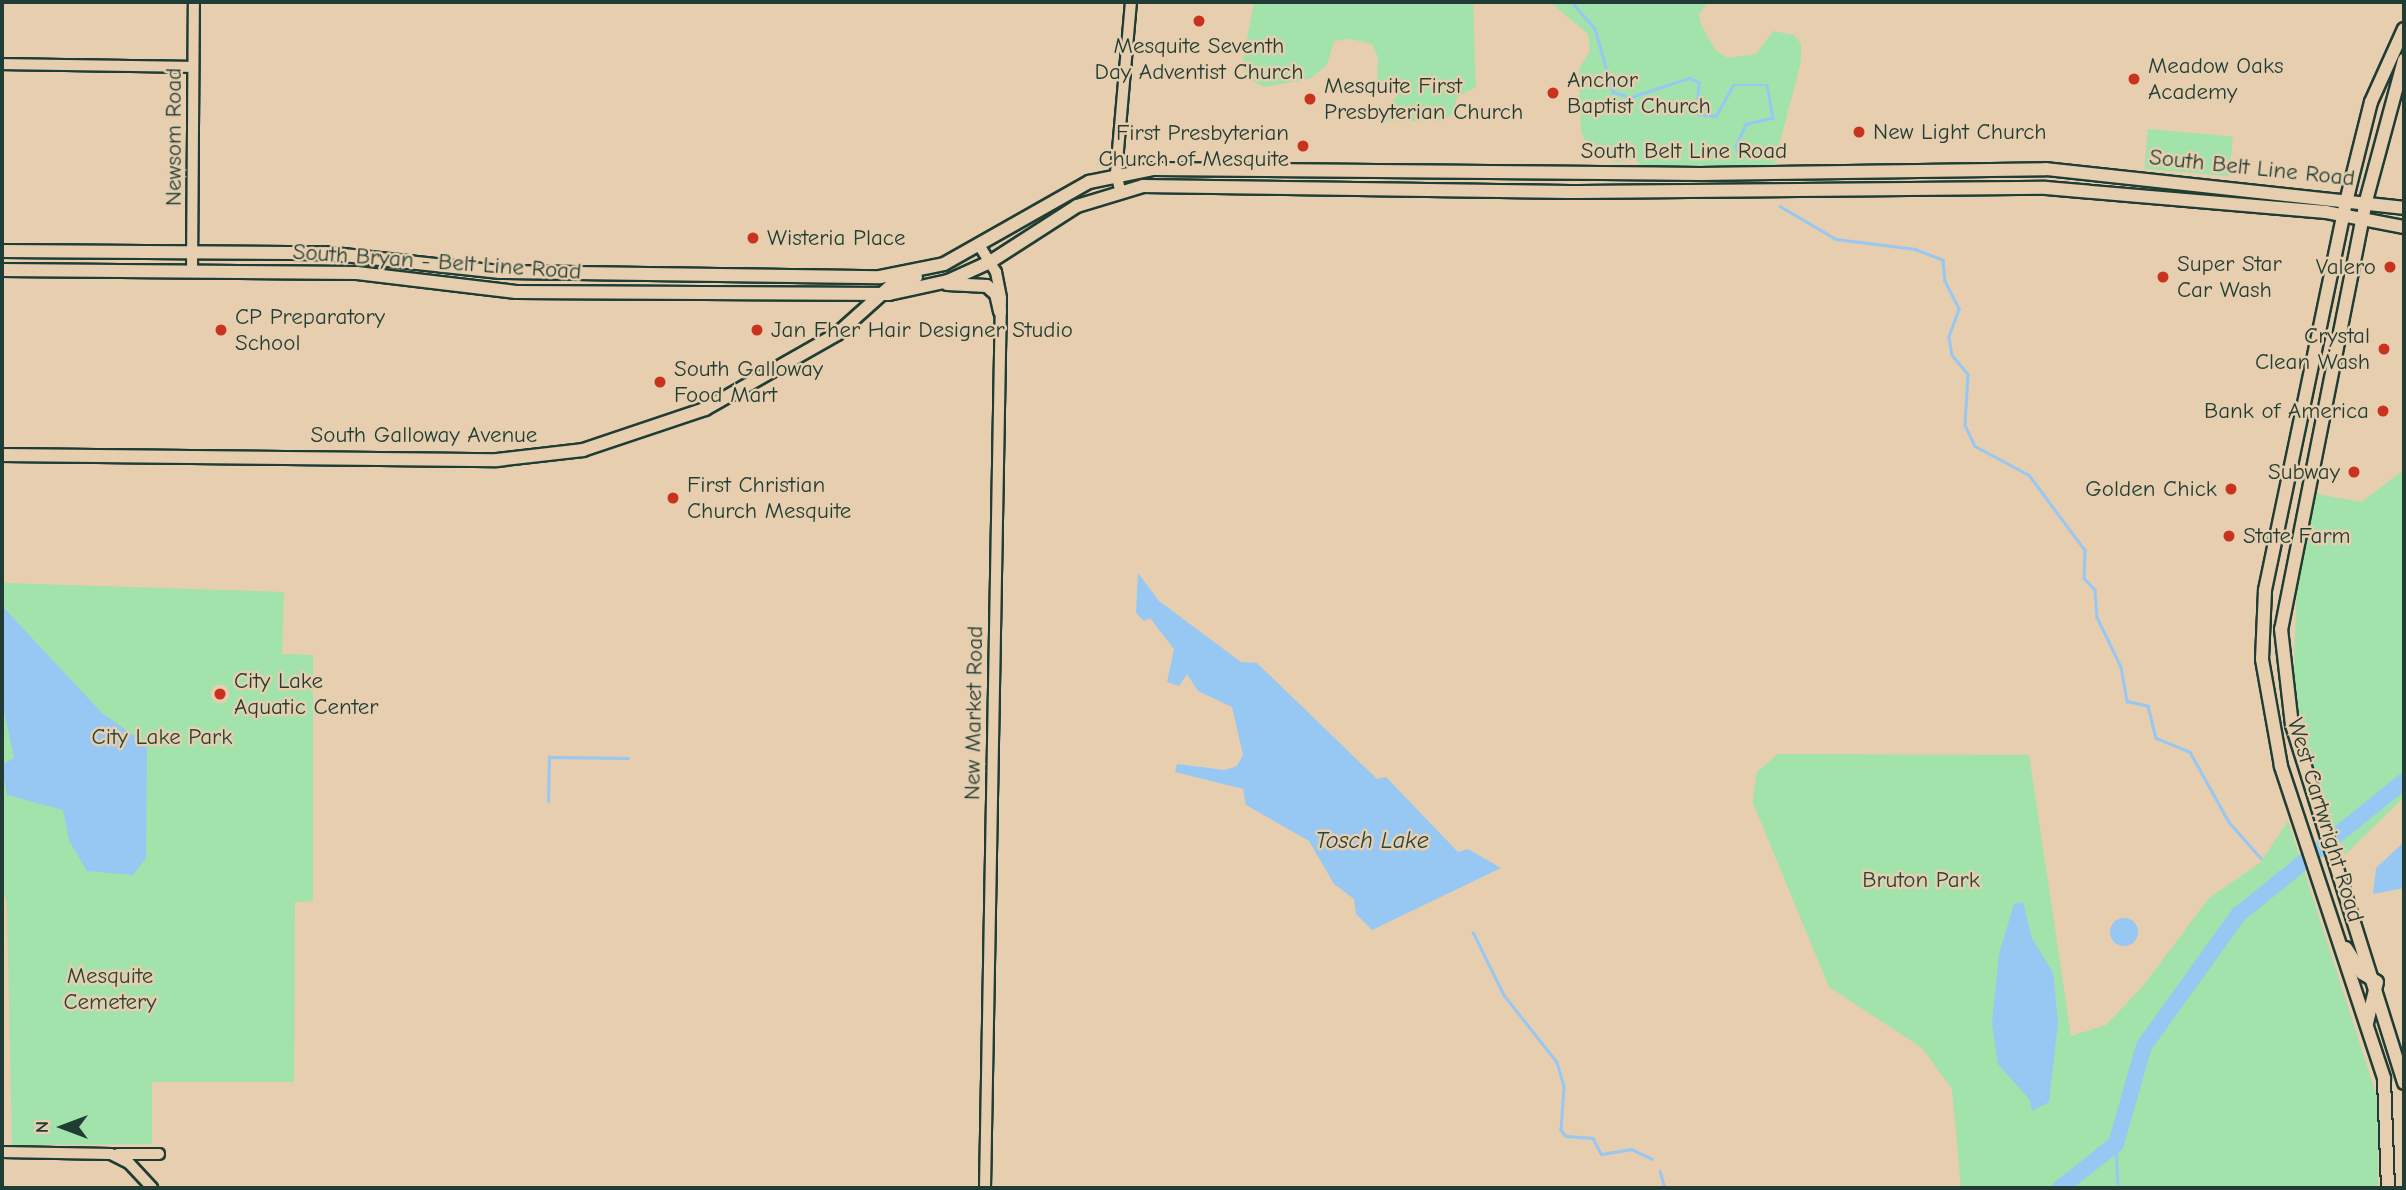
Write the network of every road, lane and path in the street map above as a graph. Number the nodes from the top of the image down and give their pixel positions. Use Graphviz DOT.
graph roads {
  1 [pos="194,2"];
  2 [pos="1131,2"];
  3 [pos="2404,29"];
  4 [pos="2404,60"];
  5 [pos="2,64"];
  6 [pos="193,67"];
  7 [pos="1240,169"];
  8 [pos="1300,170"];
  9 [pos="1840,170"];
  10 [pos="1530,172"];
  11 [pos="1116,173"];
  12 [pos="2238,186"];
  13 [pos="1239,187"];
  14 [pos="1300,188"];
  15 [pos="1120,190"];
  16 [pos="1840,190"];
  17 [pos="1529,192"];
  18 [pos="2347,198"];
  19 [pos="2182,199"];
  20 [pos="2366,201"];
  21 [pos="2404,208"];
  22 [pos="2343,215"];
  23 [pos="2362,217"];
  24 [pos="2404,227"];
  25 [pos="979,245"];
  26 [pos="2,251"];
  27 [pos="106,252"];
  28 [pos="192,252"];
  29 [pos="990,261"];
  30 [pos="944,264"];
  31 [pos="2,270"];
  32 [pos="106,271"];
  33 [pos="192,272"];
  34 [pos="707,276"];
  35 [pos="933,286"];
  36 [pos="888,294"];
  37 [pos="706,295"];
  38 [pos="848,295"];
  39 [pos="1000,312"];
  40 [pos="852,323"];
  41 [pos="2304,413"];
  42 [pos="2321,416"];
  43 [pos="2,455"];
  44 [pos="2265,590"];
  45 [pos="2285,592"];
  46 [pos="2343,947"];
  47 [pos="2377,982"];
  48 [pos="2367,1023"];
  49 [pos="2404,1083"];
  50 [pos="2,1152"];
  51 [pos="111,1154"];
  52 [pos="159,1154"];
  53 [pos="152,1188"];
  54 [pos="985,1188"];
  55 [pos="2388,1188"];
  1 -- 6 [label="street, Newsom Road"];
  2 -- 11 [label="street"];
  3 -- 18 [label="main road, West Cartwright Road"];
  4 -- 20 [label="main road, West Cartwright Road"];
  5 -- 6 [label="street"];
  6 -- 28 [label="street, Newsom Road"];
  7 -- 8 [label="main road, South Belt Line Road"];
  7 -- 11 [label="main road, South Belt Line Road"];
  7 -- 13 [label="main road"];
  8 -- 10 [label="main road, South Belt Line Road"];
  8 -- 14 [label="main road"];
  9 -- 10 [label="main road, South Belt Line Road"];
  9 -- 12 [label="main road, South Belt Line Road"];
  9 -- 16 [label="main road"];
  10 -- 17 [label="main road"];
  11 -- 15 [label="street"];
  11 -- 25 [label="main road, South Belt Line Road"];
  12 -- 18 [label="main road, South Belt Line Road"];
  12 -- 19 [label="main road"];
  13 -- 14 [label="main road, South Belt Line Road"];
  13 -- 15 [label="main road, South Belt Line Road"];
  14 -- 17 [label="main road, South Belt Line Road"];
  15 -- 29 [label="main road, South Belt Line Road"];
  16 -- 17 [label="main road, South Belt Line Road"];
  16 -- 19 [label="main road, South Belt Line Road"];
  18 -- 20 [label="main road, South Belt Line Road"];
  18 -- 22 [label="main road, West Cartwright Road"];
  19 -- 22 [label="main road, South Belt Line Road"];
  20 -- 21 [label="main road, South Belt Line Road"];
  20 -- 23 [label="main road, West Cartwright Road"];
  22 -- 23 [label="main road, South Belt Line Road"];
  22 -- 41 [label="main road, West Cartwright Road"];
  23 -- 24 [label="main road, South Belt Line Road"];
  23 -- 42 [label="main road, West Cartwright Road"];
  25 -- 29 [label="street, New Market Road"];
  25 -- 30 [label="main road, South Bryan - Belt Line Road"];
  26 -- 27 [label="main road, South Bryan - Belt Line Road"];
  27 -- 28 [label="main road, South Bryan - Belt Line Road"];
  27 -- 32 [label="main road"];
  28 -- 33 [label="street, Newsom Road"];
  28 -- 34 [label="main road, South Bryan - Belt Line Road"];
  29 -- 35 [label="main road, South Bryan - Belt Line Road"];
  29 -- 39 [label="street, New Market Road"];
  30 -- 34 [label="main road, South Bryan - Belt Line Road"];
  30 -- 36 [label="main road, South Galloway Avenue"];
  31 -- 32 [label="main road, South Bryan - Belt Line Road"];
  32 -- 33 [label="main road, South Bryan - Belt Line Road"];
  33 -- 37 [label="main road, South Bryan - Belt Line Road"];
  34 -- 37 [label="main road"];
  35 -- 36 [label="main road, South Bryan - Belt Line Road"];
  35 -- 39 [label="main road"];
  36 -- 38 [label="main road, South Bryan - Belt Line Road"];
  36 -- 40 [label="main road, South Galloway Avenue"];
  37 -- 38 [label="main road, South Bryan - Belt Line Road"];
  38 -- 40 [label="main road"];
  39 -- 54 [label="street, New Market Road"];
  40 -- 43 [label="main road, South Galloway Avenue"];
  41 -- 42 [label="main road"];
  41 -- 44 [label="main road, West Cartwright Road"];
  42 -- 45 [label="main road, West Cartwright Road"];
  44 -- 45 [label="main road"];
  44 -- 46 [label="main road, West Cartwright Road"];
  45 -- 47 [label="main road, West Cartwright Road"];
  46 -- 47 [label="main road"];
  46 -- 48 [label="main road, West Cartwright Road"];
  47 -- 48 [label="main road"];
  47 -- 49 [label="main road, West Cartwright Road"];
  48 -- 55 [label="main road, West Cartwright Road"];
  50 -- 51 [label="street"];
  51 -- 52 [label="street"];
  51 -- 53 [label="street"];
}
